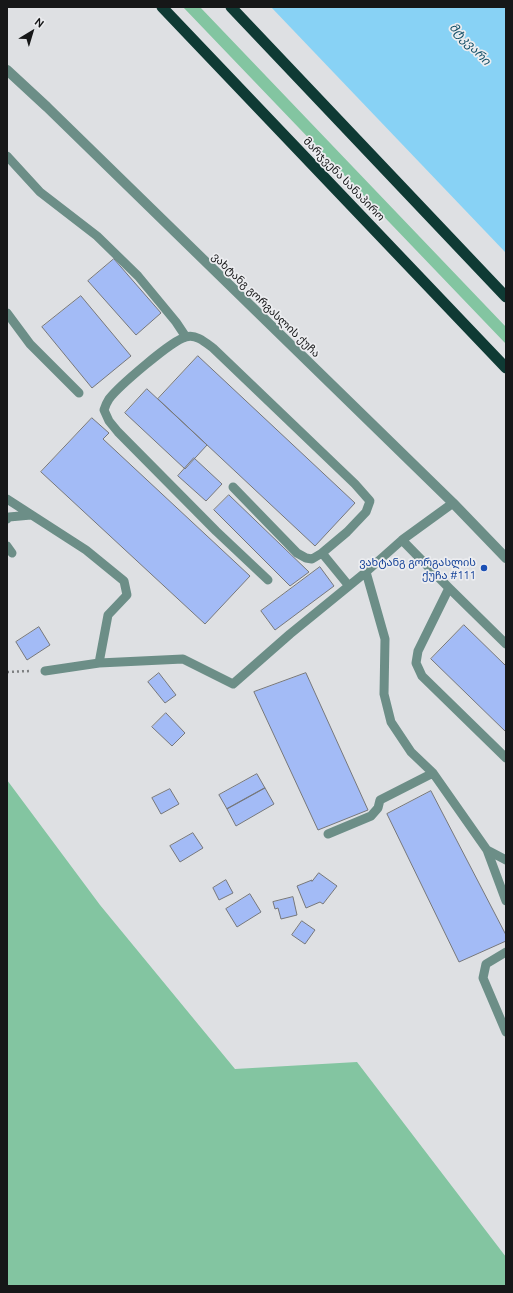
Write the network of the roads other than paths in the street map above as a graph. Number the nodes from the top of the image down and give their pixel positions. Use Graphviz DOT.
graph roads {
  1 [pos="162,7"];
  2 [pos="231,7"];
  3 [pos="7,70"];
  4 [pos="7,156"];
  5 [pos="506,297"];
  6 [pos="7,313"];
  7 [pos="186,337"];
  8 [pos="506,368"];
  9 [pos="80,393"];
  10 [pos="233,487"];
  11 [pos="7,500"];
  12 [pos="453,503"];
  13 [pos="31,515"];
  14 [pos="7,519"];
  15 [pos="402,540"];
  16 [pos="322,553"];
  17 [pos="506,558"];
  18 [pos="366,572"];
  19 [pos="268,580"];
  20 [pos="349,586"];
  21 [pos="449,588"];
  22 [pos="506,644"];
  23 [pos="99,662"];
  24 [pos="45,671"];
  25 [pos="506,758"];
  26 [pos="433,773"];
  27 [pos="328,834"];
  28 [pos="487,850"];
  29 [pos="506,860"];
  30 [pos="506,901"];
  31 [pos="506,952"];
  32 [pos="506,1032"];
  1 -- 8 [label="highway, მარჯვენა სანაპირო"];
  2 -- 5 [label="highway"];
  3 -- 12 [label="street, ვახტანგ გორგასლის ქუჩა"];
  4 -- 7 [label="lane"];
  6 -- 9 [label="lane"];
  7 -- 16 [label="lane"];
  7 -- 19 [label="lane"];
  10 -- 16 [label="lane"];
  11 -- 13 [label="lane"];
  12 -- 15 [label="lane"];
  12 -- 17 [label="street, ვახტანგ გორგასლის ქუჩა"];
  13 -- 14 [label="lane"];
  13 -- 23 [label="lane"];
  15 -- 18 [label="lane"];
  15 -- 21 [label="lane"];
  16 -- 20 [label="lane"];
  18 -- 20 [label="lane"];
  18 -- 26 [label="lane"];
  20 -- 23 [label="lane"];
  21 -- 22 [label="lane"];
  21 -- 25 [label="lane"];
  23 -- 24 [label="lane"];
  26 -- 27 [label="lane"];
  26 -- 28 [label="lane"];
  28 -- 29 [label="lane"];
  28 -- 30 [label="lane"];
  31 -- 32 [label="lane"];
}
